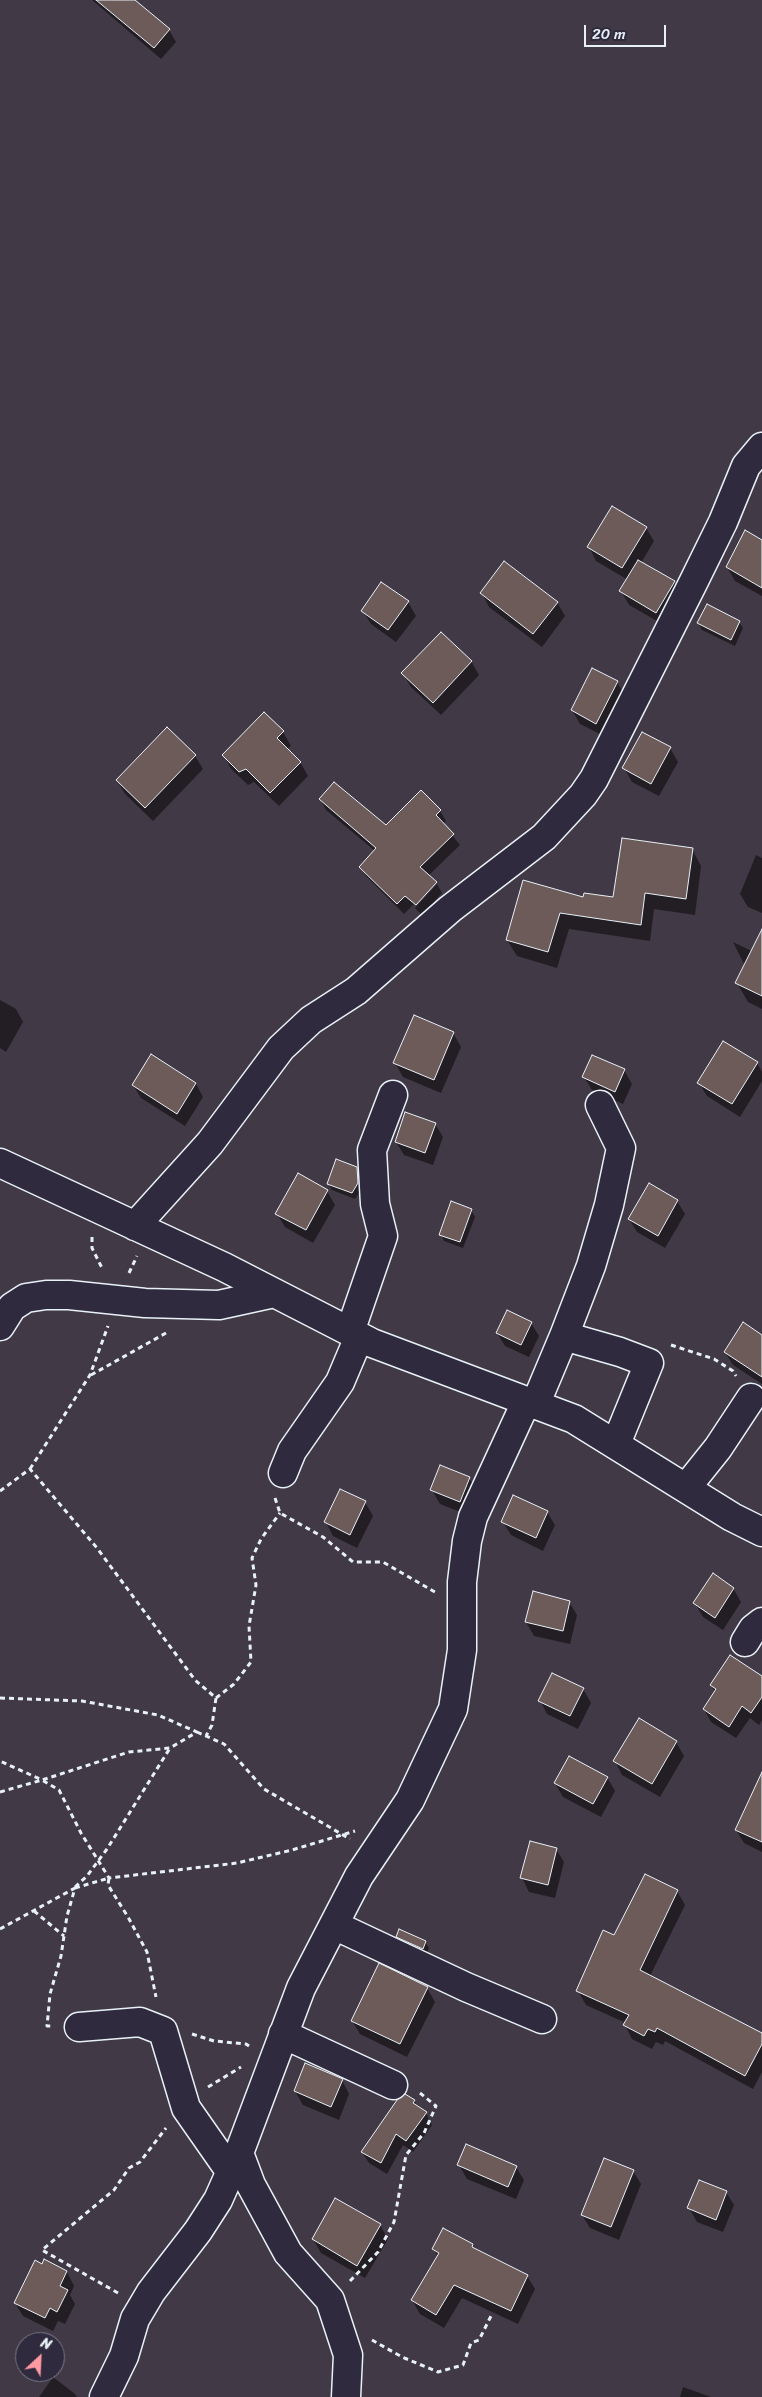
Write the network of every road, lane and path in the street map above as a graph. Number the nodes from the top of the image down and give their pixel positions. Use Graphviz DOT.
graph roads {
  1 [pos="762,447"];
  2 [pos="393,1095"];
  3 [pos="600,1105"];
  4 [pos="0,1163"];
  5 [pos="80,1200"];
  6 [pos="142,1228"];
  7 [pos="274,1293"];
  8 [pos="118,1300"];
  9 [pos="0,1326"];
  10 [pos="170,1331"];
  11 [pos="355,1334"];
  12 [pos="564,1336"];
  13 [pos="649,1364"];
  14 [pos="90,1375"];
  15 [pos="751,1398"];
  16 [pos="530,1404"];
  17 [pos="616,1444"];
  18 [pos="30,1469"];
  19 [pos="283,1472"];
  20 [pos="686,1488"];
  21 [pos="0,1491"];
  22 [pos="280,1513"];
  23 [pos="762,1532"];
  24 [pos="462,1607"];
  25 [pos="0,1698"];
  26 [pos="216,1698"];
  27 [pos="197,1732"];
  28 [pos="206,1736"];
  29 [pos="170,1748"];
  30 [pos="0,1761"];
  31 [pos="42,1780"];
  32 [pos="0,1792"];
  33 [pos="400,1815"];
  34 [pos="345,1835"];
  35 [pos="372,1858"];
  36 [pos="98,1862"];
  37 [pos="109,1878"];
  38 [pos="75,1888"];
  39 [pos="34,1911"];
  40 [pos="334,1925"];
  41 [pos="0,1929"];
  42 [pos="64,1936"];
  43 [pos="542,2019"];
  44 [pos="79,2027"];
  45 [pos="163,2031"];
  46 [pos="283,2034"];
  47 [pos="254,2049"];
  48 [pos="244,2065"];
  49 [pos="393,2085"];
  50 [pos="186,2108"];
  51 [pos="235,2162"];
  52 [pos="144,2306"];
  53 [pos="334,2312"];
  54 [pos="491,2316"];
  55 [pos="104,2397"];
  56 [pos="346,2397"];
  1 -- 6 [label="street"];
  2 -- 11 [label="street"];
  3 -- 12 [label="street"];
  4 -- 5 [label="street"];
  5 -- 6 [label="street"];
  5 -- 8 [label="path"];
  6 -- 7 [label="street"];
  6 -- 8 [label="path"];
  7 -- 8 [label="street"];
  7 -- 11 [label="street"];
  8 -- 9 [label="street"];
  8 -- 14 [label="path"];
  10 -- 14 [label="path"];
  11 -- 16 [label="street"];
  11 -- 19 [label="street"];
  12 -- 13 [label="street"];
  12 -- 16 [label="street"];
  13 -- 15 [label="path"];
  13 -- 17 [label="street"];
  14 -- 18 [label="path"];
  15 -- 20 [label="street"];
  16 -- 17 [label="street"];
  16 -- 24 [label="street"];
  17 -- 20 [label="street"];
  18 -- 21 [label="path"];
  18 -- 26 [label="path"];
  19 -- 22 [label="path"];
  20 -- 23 [label="street"];
  22 -- 24 [label="path"];
  22 -- 26 [label="path"];
  24 -- 33 [label="street"];
  25 -- 27 [label="path"];
  26 -- 28 [label="path"];
  27 -- 28 [label="path"];
  27 -- 29 [label="path"];
  28 -- 34 [label="path"];
  29 -- 31 [label="path"];
  29 -- 36 [label="path"];
  30 -- 31 [label="path"];
  31 -- 32 [label="path"];
  31 -- 36 [label="path"];
  33 -- 34 [label="path"];
  33 -- 35 [label="street"];
  34 -- 35 [label="path"];
  34 -- 37 [label="path"];
  35 -- 40 [label="street"];
  36 -- 37 [label="path"];
  36 -- 38 [label="path"];
  37 -- 38 [label="path"];
  37 -- 45 [label="path"];
  38 -- 39 [label="path"];
  38 -- 42 [label="path"];
  39 -- 41 [label="path"];
  39 -- 42 [label="path"];
  40 -- 43 [label="street"];
  40 -- 46 [label="street"];
  42 -- 44 [label="path"];
  44 -- 45 [label="street"];
  45 -- 47 [label="path"];
  45 -- 50 [label="street"];
  46 -- 49 [label="street"];
  46 -- 51 [label="street"];
  48 -- 50 [label="path"];
  49 -- 53 [label="path"];
  50 -- 51 [label="street"];
  50 -- 52 [label="path"];
  51 -- 52 [label="street"];
  51 -- 53 [label="street"];
  52 -- 55 [label="street"];
  53 -- 54 [label="path"];
  53 -- 56 [label="street"];
}
